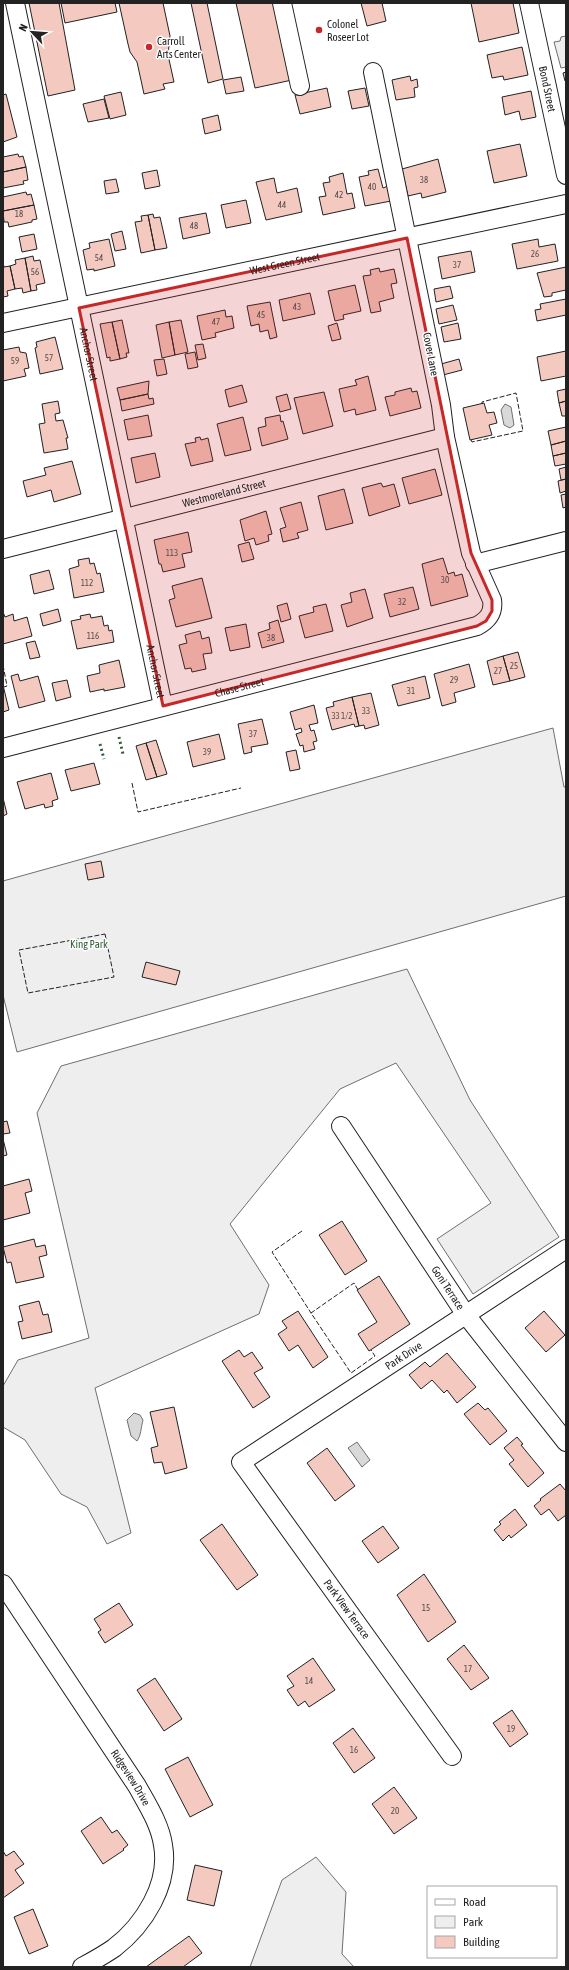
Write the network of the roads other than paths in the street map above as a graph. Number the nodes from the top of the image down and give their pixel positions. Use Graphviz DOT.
graph roads {
  1 [pos="15,3"];
  2 [pos="282,3"];
  3 [pos="529,3"];
  4 [pos="373,72"];
  5 [pos="300,86"];
  6 [pos="566,175"];
  7 [pos="566,204"];
  8 [pos="407,238"];
  9 [pos="79,308"];
  10 [pos="3,323"];
  11 [pos="445,437"];
  12 [pos="123,517"];
  13 [pos="566,541"];
  14 [pos="3,548"];
  15 [pos="475,564"];
  16 [pos="477,626"];
  17 [pos="162,706"];
  18 [pos="3,748"];
  19 [pos="341,1126"];
  20 [pos="566,1249"];
  21 [pos="466,1315"];
  22 [pos="566,1442"];
  23 [pos="241,1462"];
  24 [pos="3,1584"];
  25 [pos="452,1756"];
  26 [pos="82,1967"];
  1 -- 9 [label="street, Anchor Street"];
  2 -- 5 [label="street"];
  3 -- 6 [label="street, Bond Street"];
  4 -- 8 [label="street, Cover Lane"];
  7 -- 8 [label="street, West Green Street"];
  8 -- 9 [label="street, West Green Street"];
  8 -- 11 [label="street, Cover Lane"];
  9 -- 10 [label="street, West Green Street"];
  9 -- 12 [label="street, Anchor Street"];
  11 -- 12 [label="street, Westmoreland Street"];
  11 -- 15 [label="street, Cover Lane"];
  12 -- 14 [label="street, Westmoreland Street"];
  12 -- 17 [label="street, Anchor Street"];
  13 -- 15 [label="street"];
  15 -- 16 [label="street, Cover Lane"];
  16 -- 17 [label="street, Chase Street"];
  17 -- 18 [label="street, Chase Street"];
  19 -- 21 [label="street, Goni Terrace"];
  20 -- 21 [label="street, Park Drive"];
  21 -- 22 [label="street, Goni Terrace"];
  21 -- 23 [label="street, Park Drive"];
  23 -- 25 [label="street, Park View Terrace"];
  24 -- 26 [label="street, Ridgeview Drive"];
}
